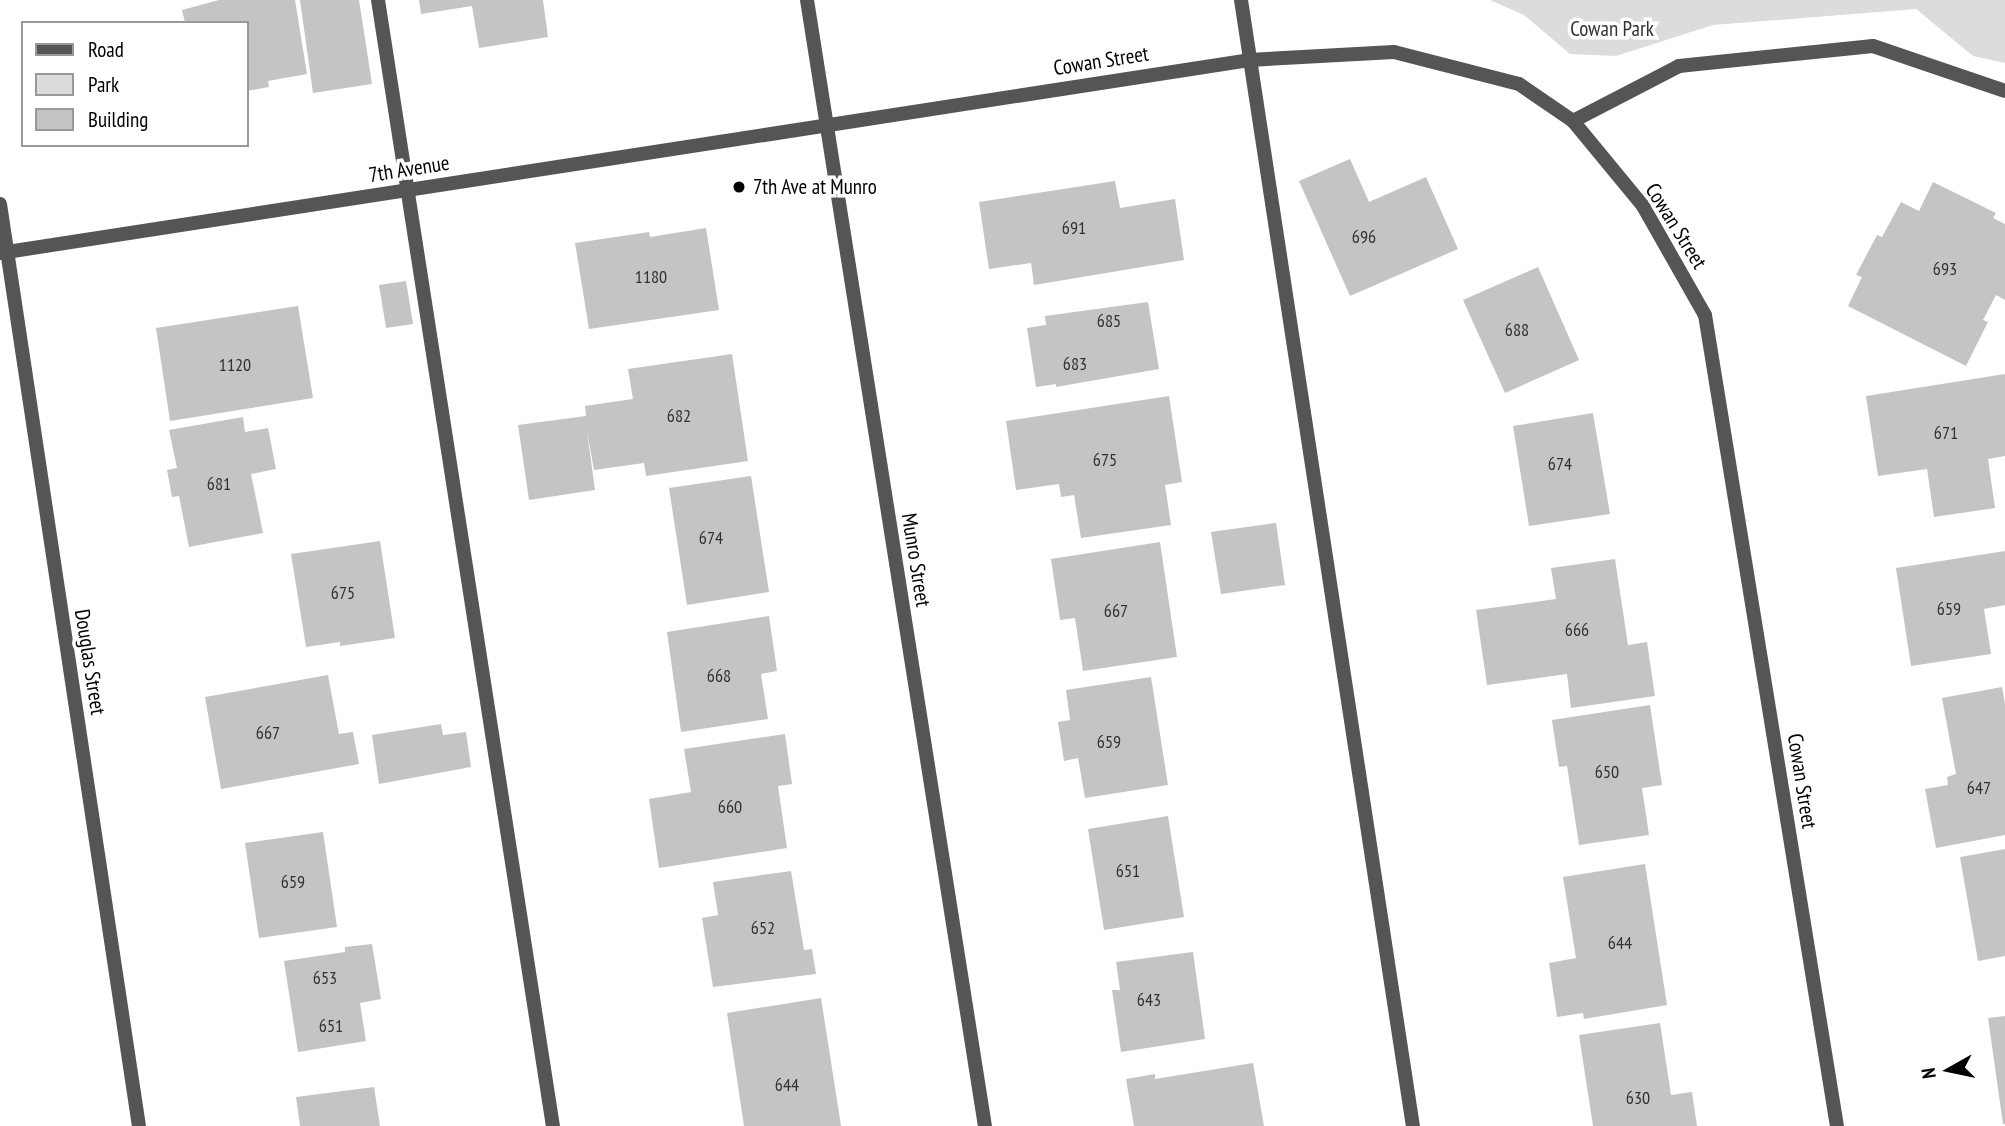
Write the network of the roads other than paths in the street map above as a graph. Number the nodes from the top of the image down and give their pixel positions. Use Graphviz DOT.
graph roads {
  1 [pos="378,0"];
  2 [pos="807,0"];
  3 [pos="1241,0"];
  4 [pos="1250,60"];
  5 [pos="2005,92"];
  6 [pos="1573,121"];
  7 [pos="825,124"];
  8 [pos="407,190"];
  9 [pos="0,204"];
  10 [pos="3,252"];
  11 [pos="139,1126"];
  12 [pos="553,1126"];
  13 [pos="985,1126"];
  14 [pos="1413,1126"];
  15 [pos="1837,1126"];
  1 -- 8 [label="street"];
  2 -- 7 [label="street, Munro Street"];
  3 -- 4 [label="street"];
  4 -- 6 [label="street, Cowan Street"];
  4 -- 7 [label="street, Cowan Street"];
  4 -- 14 [label="street"];
  5 -- 6 [label="street"];
  6 -- 15 [label="street, Cowan Street"];
  7 -- 8 [label="street, 7th Avenue"];
  7 -- 13 [label="street, Munro Street"];
  8 -- 10 [label="street, 7th Avenue"];
  8 -- 12 [label="street"];
  9 -- 10 [label="street, Douglas Street"];
  10 -- 11 [label="street, Douglas Street"];
}
